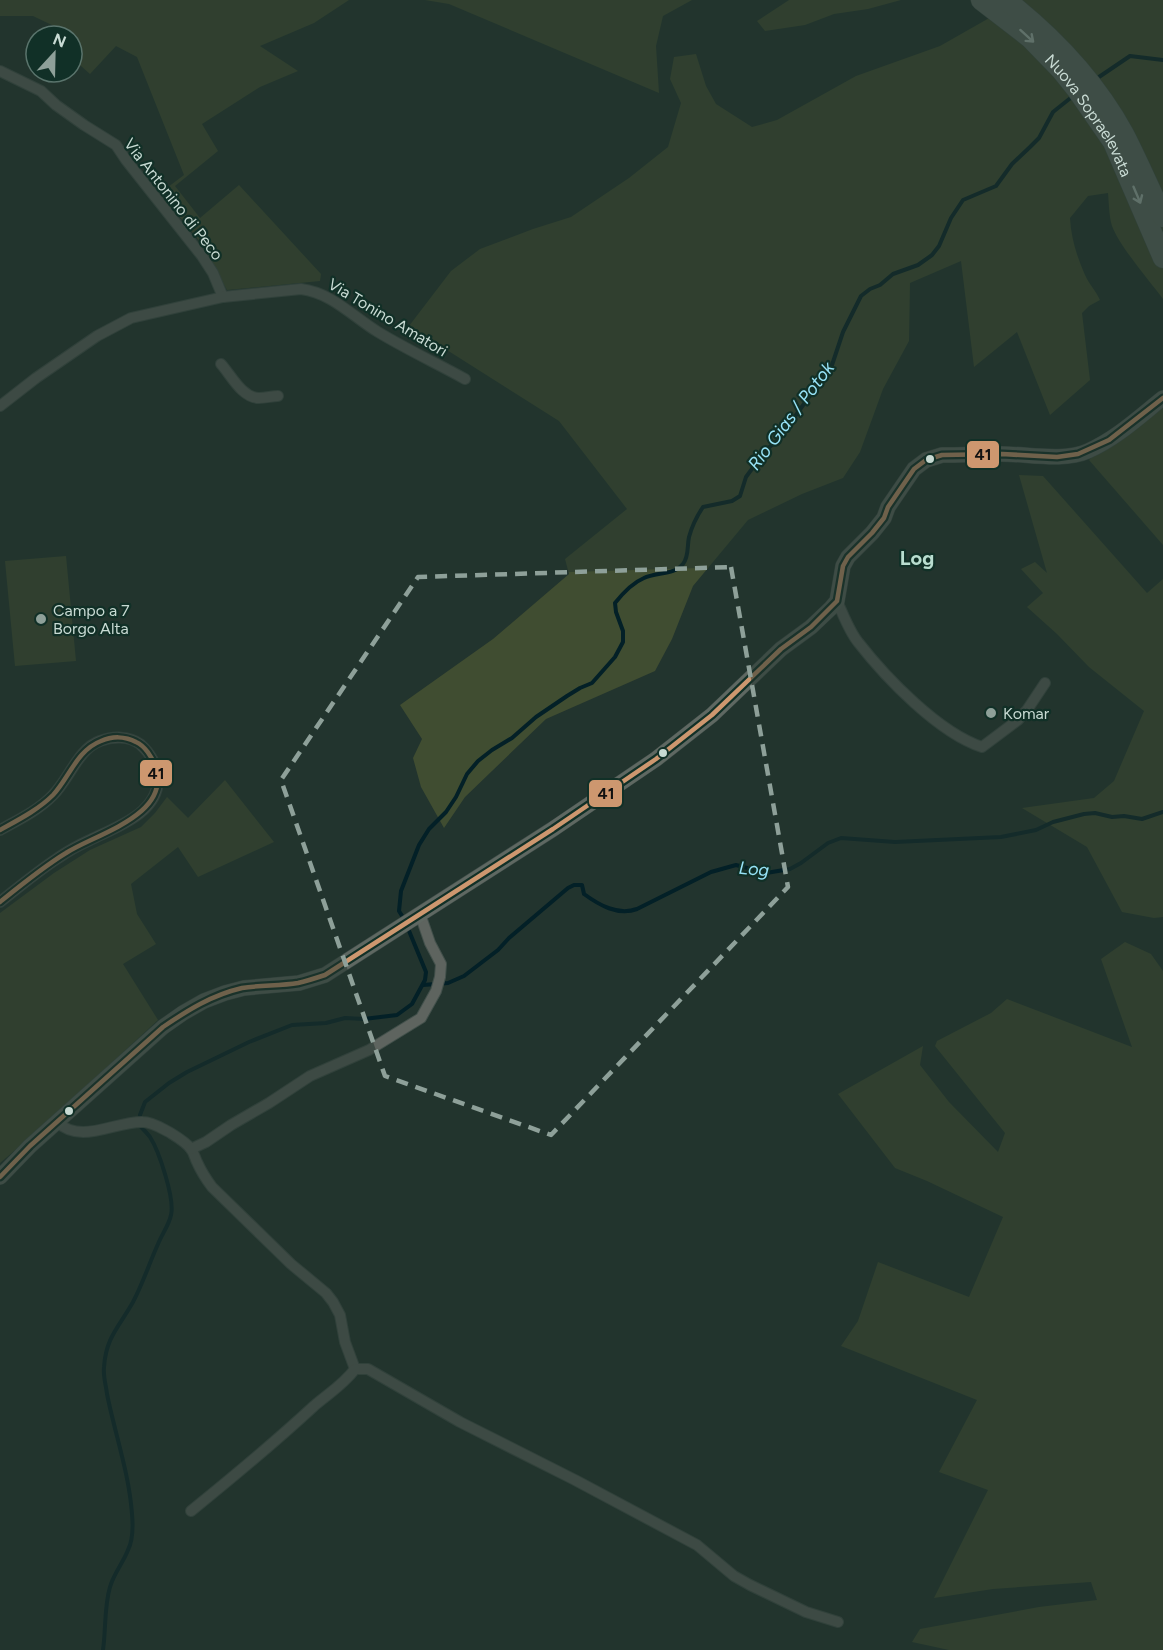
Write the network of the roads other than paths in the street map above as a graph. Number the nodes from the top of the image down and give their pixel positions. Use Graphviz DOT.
graph roads {
  1 [pos="981,0"];
  2 [pos="1006,0"];
  3 [pos="0,71"];
  4 [pos="1163,217"];
  5 [pos="1163,258"];
  6 [pos="223,297"];
  7 [pos="222,364"];
  8 [pos="465,379"];
  9 [pos="278,396"];
  10 [pos="1163,398"];
  11 [pos="0,406"];
  12 [pos="837,601"];
  13 [pos="1045,683"];
  14 [pos="0,830"];
  15 [pos="0,902"];
  16 [pos="420,914"];
  17 [pos="57,1122"];
  18 [pos="191,1149"];
  19 [pos="0,1177"];
  20 [pos="355,1369"];
  21 [pos="191,1511"];
  22 [pos="838,1622"];
  1 -- 5 [label="highway, Nuova Sopraelevata, one-way"];
  2 -- 4 [label="highway, Nuova Sopraelevata"];
  3 -- 6 [label="street, Via Antonino di Peco"];
  6 -- 8 [label="street, Via Tonino Amatori"];
  6 -- 11 [label="street, Via Tonino Amatori"];
  7 -- 9 [label="street"];
  10 -- 12 [label="street"];
  12 -- 13 [label="street"];
  12 -- 16 [label="street"];
  14 -- 15 [label="street"];
  16 -- 17 [label="street"];
  16 -- 18 [label="street"];
  17 -- 18 [label="street"];
  17 -- 19 [label="street"];
  18 -- 20 [label="street"];
  20 -- 21 [label="street"];
  20 -- 22 [label="street"];
}
